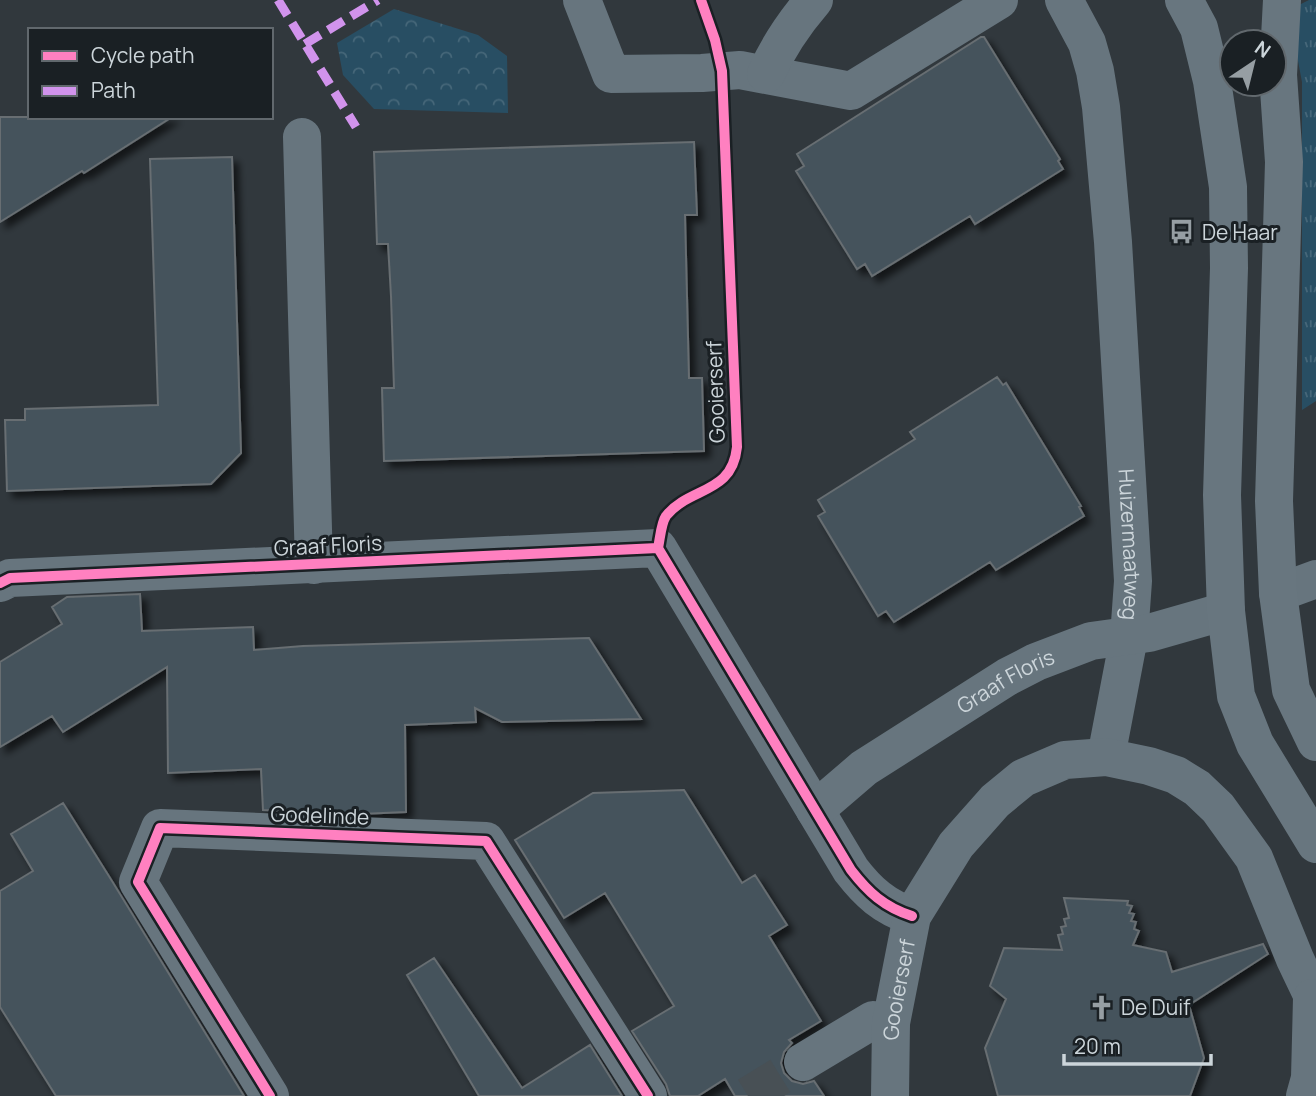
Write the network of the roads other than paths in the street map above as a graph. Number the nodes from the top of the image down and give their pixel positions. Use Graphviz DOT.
graph roads {
  1 [pos="582,0"];
  2 [pos="814,0"];
  3 [pos="999,0"];
  4 [pos="1064,0"];
  5 [pos="1184,0"];
  6 [pos="1282,0"];
  7 [pos="766,74"];
  8 [pos="302,137"];
  9 [pos="659,548"];
  10 [pos="314,565"];
  11 [pos="1316,579"];
  12 [pos="0,583"];
  13 [pos="1278,593"];
  14 [pos="1226,611"];
  15 [pos="1129,637"];
  16 [pos="1316,742"];
  17 [pos="1106,757"];
  18 [pos="815,810"];
  19 [pos="1316,844"];
  20 [pos="912,916"];
  21 [pos="1314,1001"];
  22 [pos="891,1023"];
  23 [pos="803,1062"];
  24 [pos="270,1096"];
  25 [pos="648,1096"];
  26 [pos="890,1096"];
  27 [pos="1305,1096"];
  1 -- 7 [label="street"];
  2 -- 7 [label="street"];
  3 -- 7 [label="street"];
  4 -- 15 [label="street, Huizermaatweg"];
  5 -- 14 [label="main road"];
  6 -- 13 [label="main road"];
  8 -- 10 [label="street, Graaf Floris"];
  9 -- 10 [label="street, Graaf Floris"];
  9 -- 18 [label="street, Gooierserf"];
  10 -- 12 [label="street, Graaf Floris"];
  11 -- 13 [label="street"];
  13 -- 16 [label="main road"];
  14 -- 15 [label="street, Graaf Floris"];
  14 -- 19 [label="main road"];
  15 -- 17 [label="street, Huizermaatweg"];
  15 -- 18 [label="street, Graaf Floris"];
  17 -- 20 [label="street"];
  17 -- 21 [label="street"];
  18 -- 20 [label="street, Gooierserf"];
  20 -- 22 [label="street, Gooierserf"];
  21 -- 27 [label="street"];
  22 -- 23 [label="street"];
  22 -- 26 [label="street, Gooierserf"];
  24 -- 25 [label="street, Godelinde"];
}
